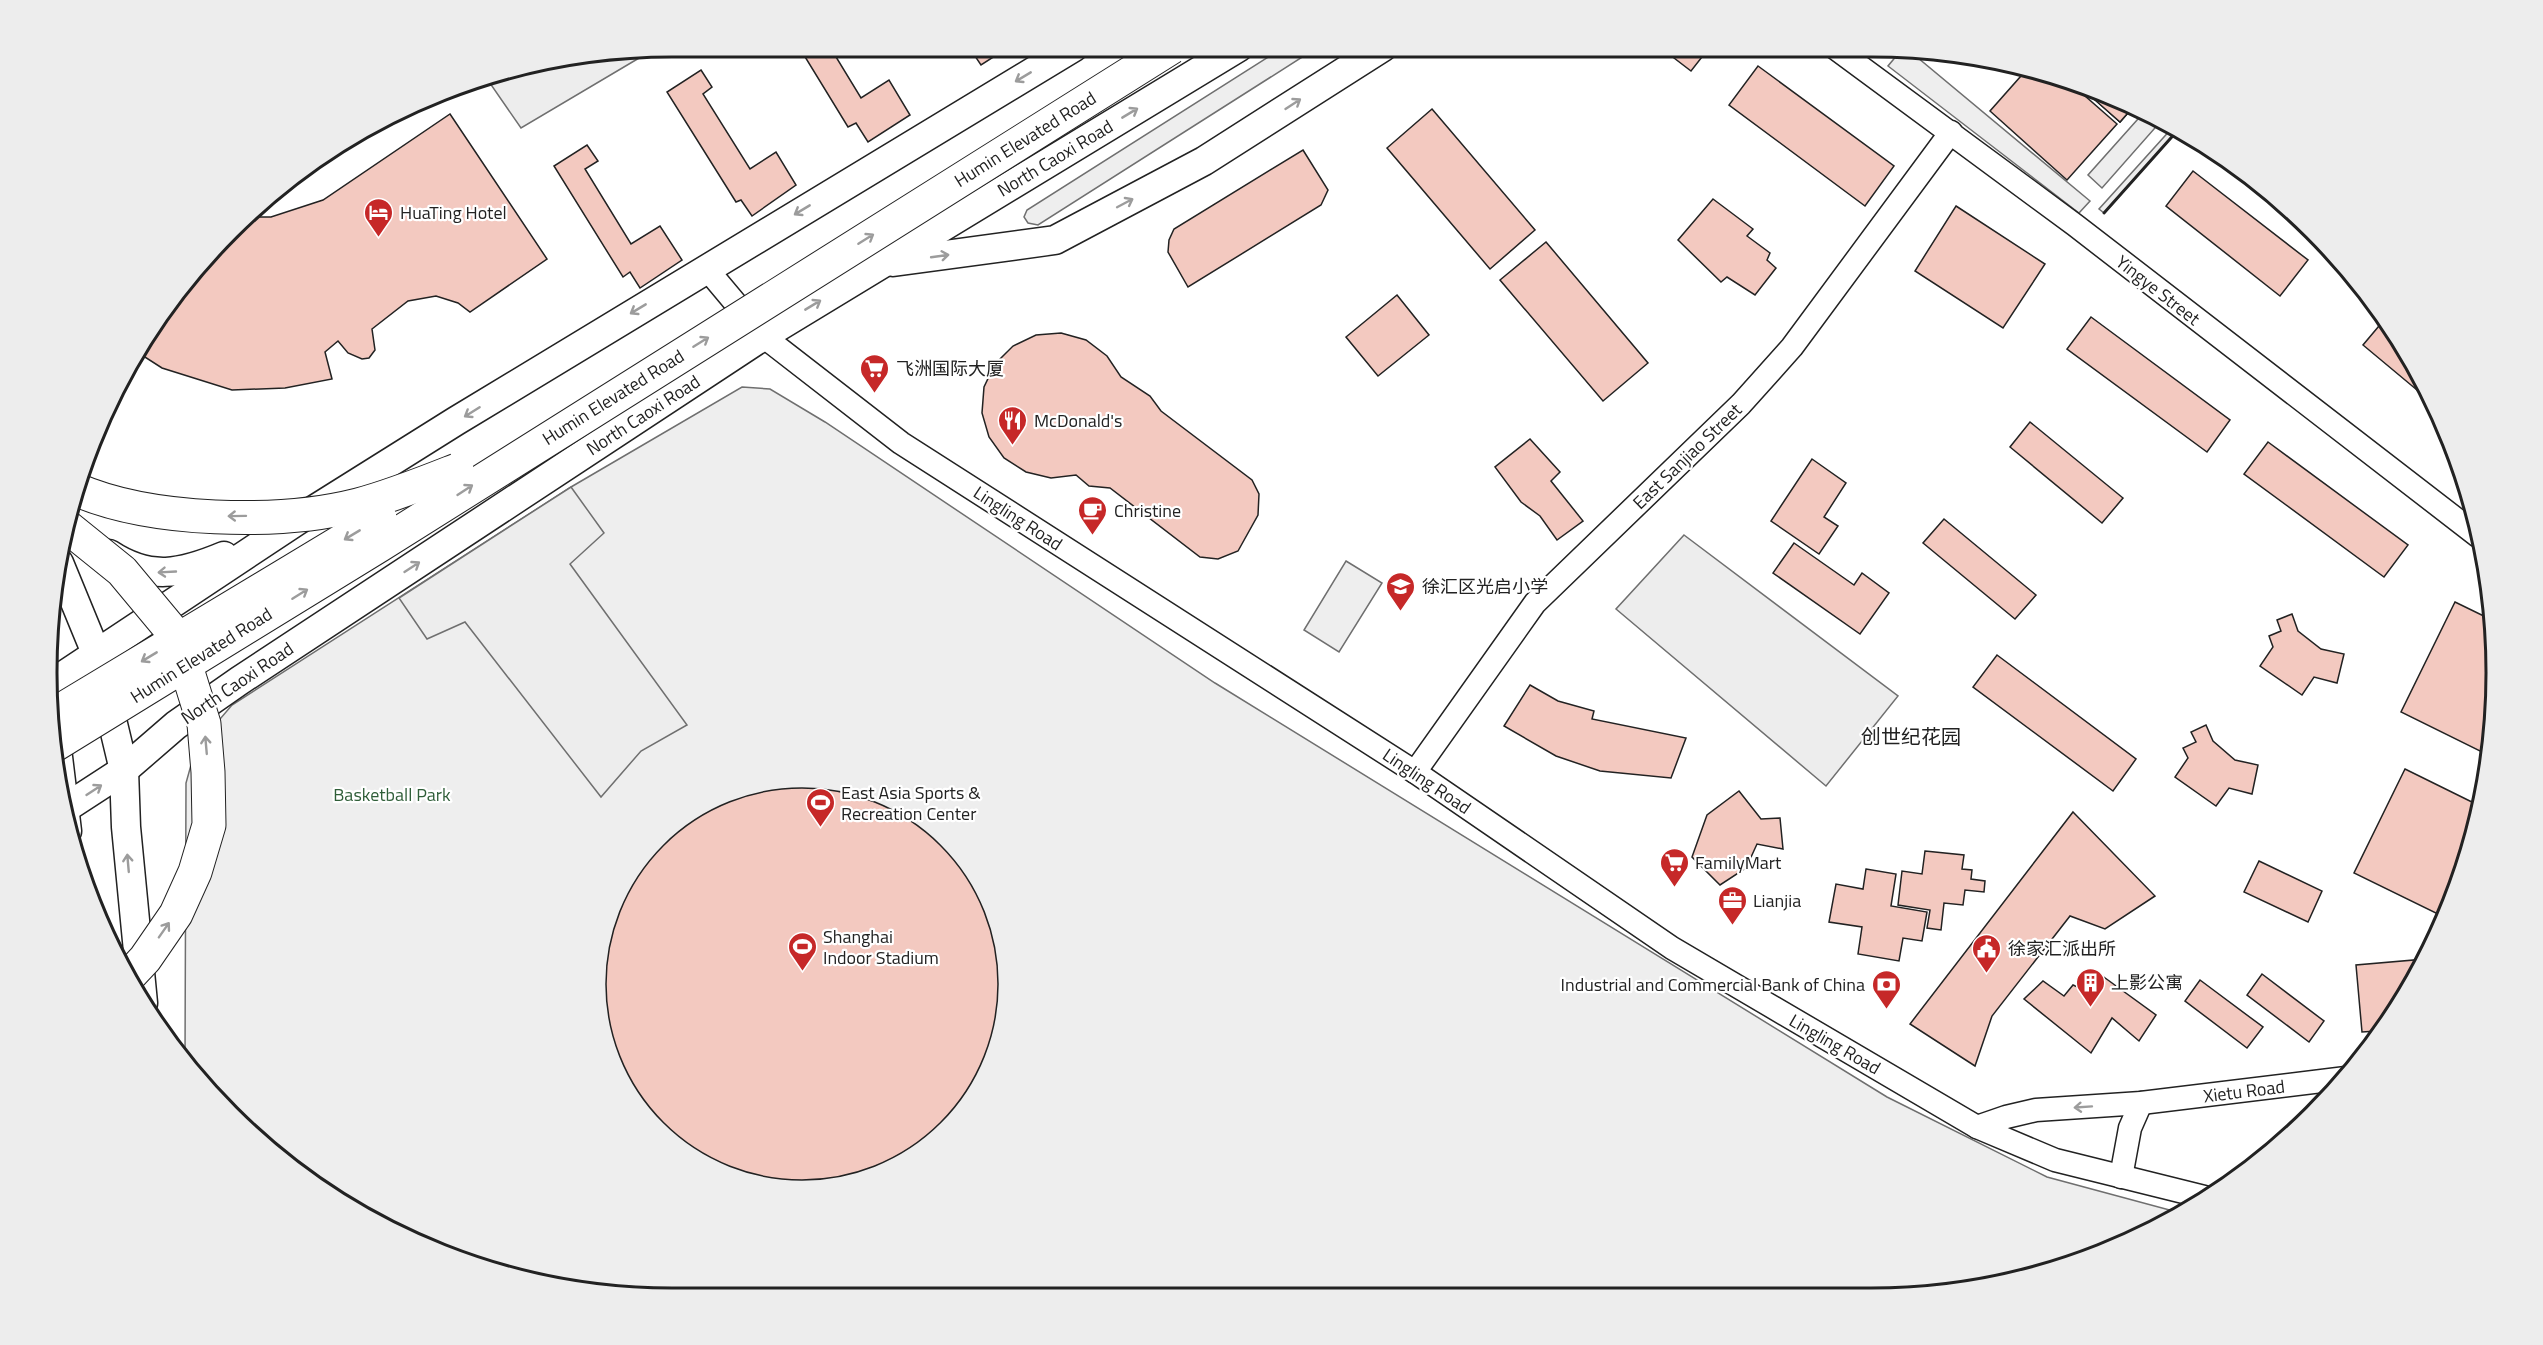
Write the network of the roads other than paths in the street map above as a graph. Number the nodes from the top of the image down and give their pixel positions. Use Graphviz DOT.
graph roads {
  1 [pos="1057,57"];
  2 [pos="1115,57"];
  3 [pos="1156,57"];
  4 [pos="1222,57"];
  5 [pos="1367,57"];
  6 [pos="1847,57"];
  7 [pos="1951,132"];
  8 [pos="882,263"];
  9 [pos="706,268"];
  10 [pos="763,336"];
  11 [pos="457,470"];
  12 [pos="85,492"];
  13 [pos="298,520"];
  14 [pos="74,529"];
  15 [pos="2469,529"];
  16 [pos="74,530"];
  17 [pos="65,577"];
  18 [pos="96,653"];
  19 [pos="57,677"];
  20 [pos="58,712"];
  21 [pos="61,741"];
  22 [pos="124,770"];
  23 [pos="1415,772"];
  24 [pos="72,804"];
  25 [pos="134,971"];
  26 [pos="140,982"];
  27 [pos="2331,1080"];
  28 [pos="2141,1103"];
  29 [pos="1977,1127"];
  30 [pos="2121,1178"];
  31 [pos="2195,1195"];
  1 -- 9 [label="main road, one-way"];
  2 -- 11 [label="highway"];
  21 -- 3 [label="highway, Humin Elevated Road, one-way, bridge"];
  8 -- 4 [label="main road, North Caoxi Road, one-way"];
  8 -- 5 [label="main road, one-way"];
  6 -- 7 [label="street, Yingye Street"];
  7 -- 15 [label="street, Yingye Street"];
  7 -- 23 [label="street, East Sanjiao Street"];
  10 -- 8 [label="main road, North Caoxi Road, one-way"];
  9 -- 10 [label="street, Lingling Road"];
  9 -- 13 [label="main road, one-way"];
  22 -- 10 [label="main road, North Caoxi Road, one-way"];
  10 -- 23 [label="street, Lingling Road"];
  11 -- 12 [label="highway, one-way, bridge"];
  11 -- 20 [label="highway, one-way, bridge"];
  13 -- 14 [label="main road, one-way"];
  13 -- 18 [label="main road"];
  25 -- 16 [label="highway, one-way, bridge"];
  17 -- 18 [label="main road"];
  18 -- 19 [label="main road"];
  18 -- 22 [label="main road"];
  24 -- 22 [label="main road, North Caoxi Road, one-way"];
  26 -- 22 [label="main road, one-way"];
  23 -- 29 [label="street, Lingling Road"];
  27 -- 28 [label="street, Xietu Road"];
  28 -- 29 [label="street, Xietu Road, one-way"];
  28 -- 30 [label="street"];
  29 -- 30 [label="street, Lingling Road"];
  30 -- 31 [label="street, Lingling Road"];
}
